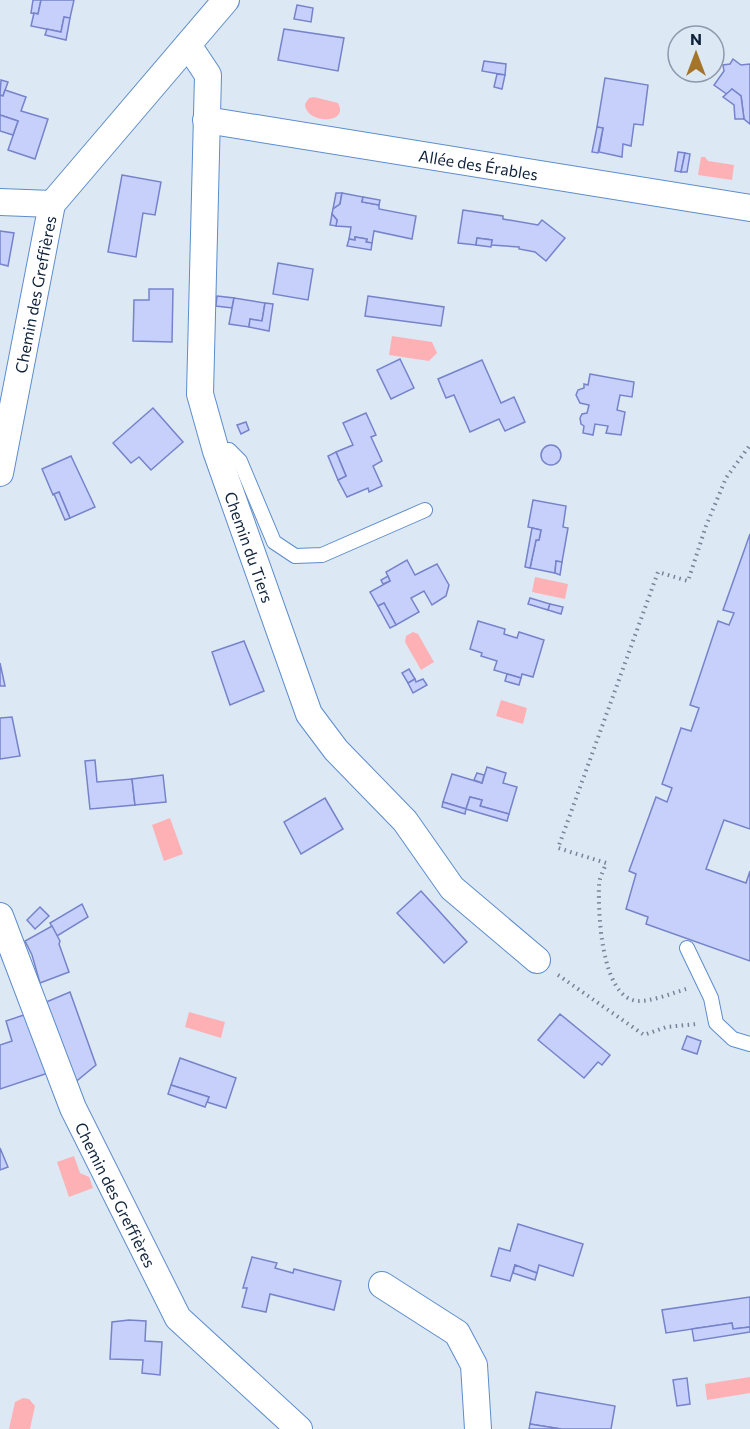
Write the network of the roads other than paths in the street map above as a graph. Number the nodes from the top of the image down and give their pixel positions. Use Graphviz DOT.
graph roads {
  1 [pos="226,0"];
  2 [pos="188,45"];
  3 [pos="206,120"];
  4 [pos="0,202"];
  5 [pos="52,204"];
  6 [pos="750,208"];
  7 [pos="216,451"];
  8 [pos="0,473"];
  9 [pos="425,510"];
  10 [pos="0,916"];
  11 [pos="687,948"];
  12 [pos="537,960"];
  13 [pos="750,1044"];
  14 [pos="382,1286"];
  15 [pos="299,1429"];
  16 [pos="478,1429"];
  1 -- 2 [label="street, Chemin des Greffières"];
  2 -- 3 [label="street, Chemin du Tiers"];
  2 -- 5 [label="street, Chemin des Greffières"];
  3 -- 6 [label="street, Allée des Érables"];
  3 -- 7 [label="street, Chemin du Tiers"];
  4 -- 5 [label="street"];
  5 -- 8 [label="street, Chemin des Greffières"];
  7 -- 9 [label="lane"];
  7 -- 12 [label="street, Chemin du Tiers"];
  10 -- 15 [label="street, Chemin des Greffières"];
  11 -- 13 [label="lane"];
  14 -- 16 [label="street"];
}
